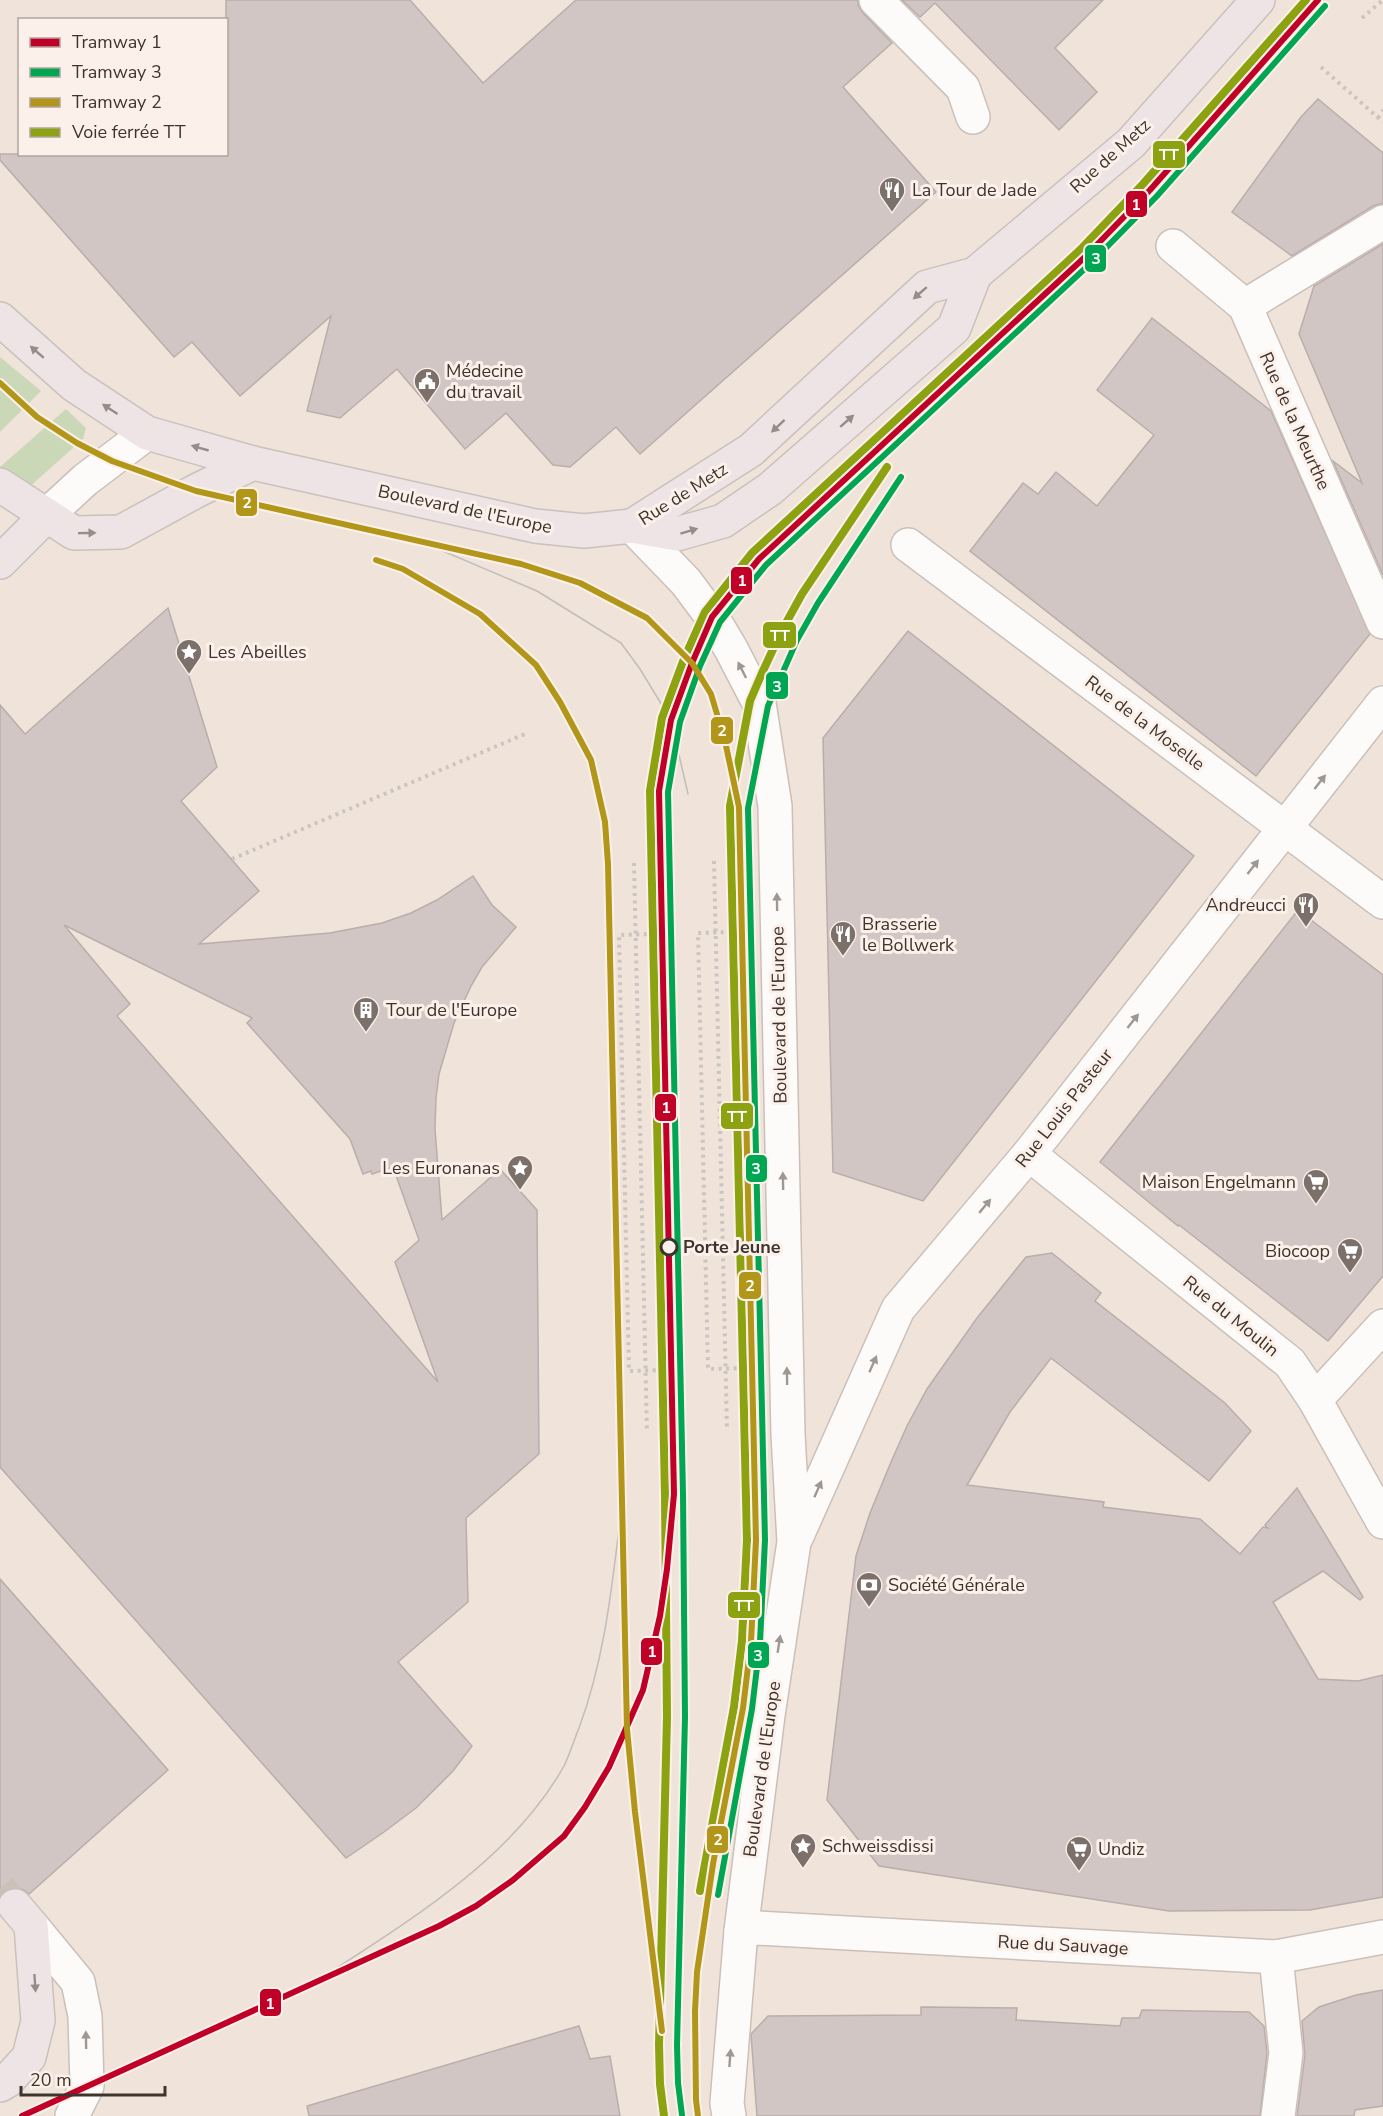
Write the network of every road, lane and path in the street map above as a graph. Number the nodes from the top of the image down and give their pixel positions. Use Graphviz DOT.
graph roads {
  1 [pos="876,0"];
  2 [pos="1258,0"];
  3 [pos="1383,0"];
  4 [pos="1362,18"];
  5 [pos="1321,67"];
  6 [pos="1383,110"];
  7 [pos="974,117"];
  8 [pos="1378,118"];
  9 [pos="1383,122"];
  10 [pos="1383,222"];
  11 [pos="1173,246"];
  12 [pos="975,274"];
  13 [pos="1245,306"];
  14 [pos="0,320"];
  15 [pos="147,433"];
  16 [pos="253,463"];
  17 [pos="0,485"];
  18 [pos="46,516"];
  19 [pos="632,526"];
  20 [pos="908,545"];
  21 [pos="0,562"];
  22 [pos="1383,622"];
  23 [pos="1383,704"];
  24 [pos="525,734"];
  25 [pos="1284,828"];
  26 [pos="232,859"];
  27 [pos="714,861"];
  28 [pos="634,863"];
  29 [pos="1383,902"];
  30 [pos="715,933"];
  31 [pos="635,934"];
  32 [pos="1029,1154"];
  33 [pos="1383,1326"];
  34 [pos="726,1369"];
  35 [pos="645,1371"];
  36 [pos="1315,1400"];
  37 [pos="727,1431"];
  38 [pos="647,1432"];
  39 [pos="1383,1522"];
  40 [pos="794,1542"];
  41 [pos="23,1915"];
  42 [pos="741,1931"];
  43 [pos="1383,1937"];
  44 [pos="1276,1957"];
  45 [pos="0,2085"];
  46 [pos="72,2116"];
  47 [pos="729,2116"];
  48 [pos="1278,2116"];
  1 -- 7 [label="street"];
  2 -- 12 [label="main road, Rue de Metz"];
  3 -- 4 [label="path"];
  5 -- 8 [label="path"];
  6 -- 8 [label="path"];
  8 -- 9 [label="path"];
  10 -- 13 [label="street"];
  11 -- 13 [label="street, Rue de la Meurthe"];
  12 -- 19 [label="main road, Rue de Metz, one-way"];
  19 -- 12 [label="main road, Rue de Metz, one-way"];
  13 -- 22 [label="street, Rue de la Meurthe"];
  15 -- 14 [label="main road, Boulevard de l'Europe, one-way"];
  16 -- 15 [label="main road, Boulevard de l'Europe, one-way"];
  15 -- 18 [label="street"];
  18 -- 16 [label="main road, one-way"];
  16 -- 19 [label="main road, Boulevard de l'Europe"];
  17 -- 18 [label="main road"];
  18 -- 21 [label="main road"];
  40 -- 19 [label="street, Boulevard de l'Europe, one-way"];
  20 -- 25 [label="street, Rue de la Moselle"];
  25 -- 23 [label="street, Rue Louis Pasteur, one-way"];
  24 -- 26 [label="path"];
  25 -- 29 [label="street, Rue de la Moselle"];
  32 -- 25 [label="street, Rue Louis Pasteur, one-way"];
  27 -- 30 [label="path"];
  28 -- 31 [label="path"];
  30 -- 34 [label="path"];
  30 -- 34 [label="path"];
  30 -- 34 [label="path"];
  31 -- 35 [label="path"];
  31 -- 35 [label="path"];
  31 -- 35 [label="path"];
  32 -- 36 [label="street, Rue du Moulin"];
  40 -- 32 [label="street, Rue Louis Pasteur, one-way"];
  33 -- 36 [label="street"];
  34 -- 37 [label="path"];
  35 -- 38 [label="path"];
  36 -- 39 [label="street, Rue du Moulin"];
  42 -- 40 [label="street, Boulevard de l'Europe, one-way"];
  41 -- 45 [label="main road, one-way"];
  46 -- 41 [label="street, one-way"];
  42 -- 44 [label="street, Rue du Sauvage"];
  47 -- 42 [label="street, Boulevard de l'Europe, one-way"];
  43 -- 44 [label="street, Rue du Sauvage"];
  44 -- 48 [label="street"];
}
